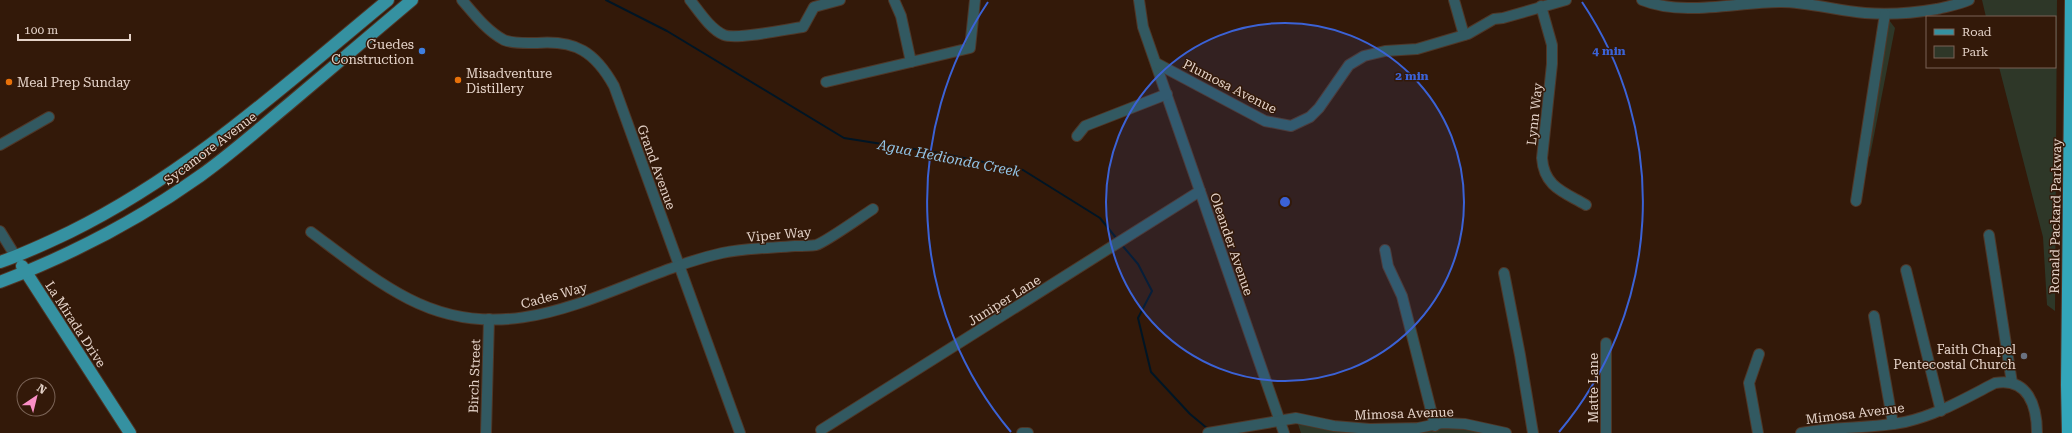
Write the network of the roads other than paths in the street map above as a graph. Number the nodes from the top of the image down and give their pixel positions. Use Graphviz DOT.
graph roads {
  1 [pos="388,0"];
  2 [pos="412,0"];
  3 [pos="462,0"];
  4 [pos="690,0"];
  5 [pos="840,0"];
  6 [pos="894,0"];
  7 [pos="975,0"];
  8 [pos="1139,0"];
  9 [pos="1454,0"];
  10 [pos="1566,0"];
  11 [pos="1642,0"];
  12 [pos="1969,0"];
  13 [pos="2071,0"];
  14 [pos="1782,1"];
  15 [pos="1541,6"];
  16 [pos="1885,14"];
  17 [pos="1464,35"];
  18 [pos="911,62"];
  19 [pos="1156,63"];
  20 [pos="826,82"];
  21 [pos="1167,94"];
  22 [pos="49,117"];
  23 [pos="1077,136"];
  24 [pos="0,145"];
  25 [pos="1200,191"];
  26 [pos="1856,201"];
  27 [pos="1586,205"];
  28 [pos="873,209"];
  29 [pos="0,231"];
  30 [pos="311,232"];
  31 [pos="1989,235"];
  32 [pos="1385,250"];
  33 [pos="16,257"];
  34 [pos="0,262"];
  35 [pos="679,267"];
  36 [pos="1906,270"];
  37 [pos="26,272"];
  38 [pos="1504,273"];
  39 [pos="0,282"];
  40 [pos="1874,316"];
  41 [pos="489,319"];
  42 [pos="1606,343"];
  43 [pos="1759,354"];
  44 [pos="2012,383"];
  45 [pos="1940,410"];
  46 [pos="1279,420"];
  47 [pos="1894,424"];
  48 [pos="1435,426"];
  49 [pos="821,430"];
  50 [pos="130,433"];
  51 [pos="486,433"];
  52 [pos="740,433"];
  53 [pos="1022,433"];
  54 [pos="1028,433"];
  55 [pos="1208,433"];
  56 [pos="1284,433"];
  57 [pos="1506,433"];
  58 [pos="1533,433"];
  59 [pos="1606,433"];
  60 [pos="1758,433"];
  61 [pos="1801,433"];
  62 [pos="2037,433"];
  63 [pos="2068,433"];
  1 -- 33 [label="main road, Sycamore Avenue"];
  2 -- 37 [label="main road, Sycamore Avenue"];
  3 -- 35 [label="street, Grand Avenue"];
  4 -- 5 [label="street"];
  6 -- 18 [label="street"];
  7 -- 18 [label="street"];
  8 -- 19 [label="street, Oleander Avenue"];
  9 -- 17 [label="street"];
  10 -- 15 [label="street, Plumosa Avenue"];
  11 -- 14 [label="street"];
  12 -- 16 [label="street"];
  13 -- 63 [label="highway, Ronald Packard Parkway"];
  14 -- 16 [label="street"];
  15 -- 17 [label="street, Plumosa Avenue"];
  15 -- 27 [label="street, Lynn Way"];
  16 -- 26 [label="street"];
  17 -- 19 [label="street, Plumosa Avenue"];
  18 -- 20 [label="street"];
  19 -- 21 [label="street, Oleander Avenue"];
  21 -- 23 [label="street"];
  21 -- 25 [label="street, Oleander Avenue"];
  22 -- 24 [label="street"];
  25 -- 46 [label="street, Oleander Avenue"];
  25 -- 49 [label="street, Juniper Lane"];
  28 -- 35 [label="street, Viper Way"];
  29 -- 33 [label="street, La Mirada Drive"];
  30 -- 41 [label="street, Cades Way"];
  31 -- 44 [label="street"];
  32 -- 48 [label="street"];
  33 -- 34 [label="main road, Sycamore Avenue"];
  33 -- 37 [label="main road, La Mirada Drive"];
  35 -- 41 [label="street, Cades Way"];
  35 -- 52 [label="street, Grand Avenue"];
  36 -- 45 [label="street"];
  37 -- 39 [label="main road, Sycamore Avenue"];
  37 -- 50 [label="main road, La Mirada Drive"];
  38 -- 58 [label="street"];
  40 -- 47 [label="street"];
  41 -- 51 [label="street, Birch Street"];
  42 -- 59 [label="street, Matte Lane"];
  43 -- 60 [label="street"];
  44 -- 45 [label="street, Mimosa Avenue"];
  44 -- 62 [label="street"];
  45 -- 47 [label="street, Mimosa Avenue"];
  46 -- 48 [label="street, Mimosa Avenue"];
  46 -- 55 [label="street, Mimosa Avenue"];
  46 -- 56 [label="street, Oleander Avenue"];
  47 -- 61 [label="street, Mimosa Avenue"];
  48 -- 57 [label="street, Mimosa Avenue"];
  53 -- 54 [label="street"];
}
